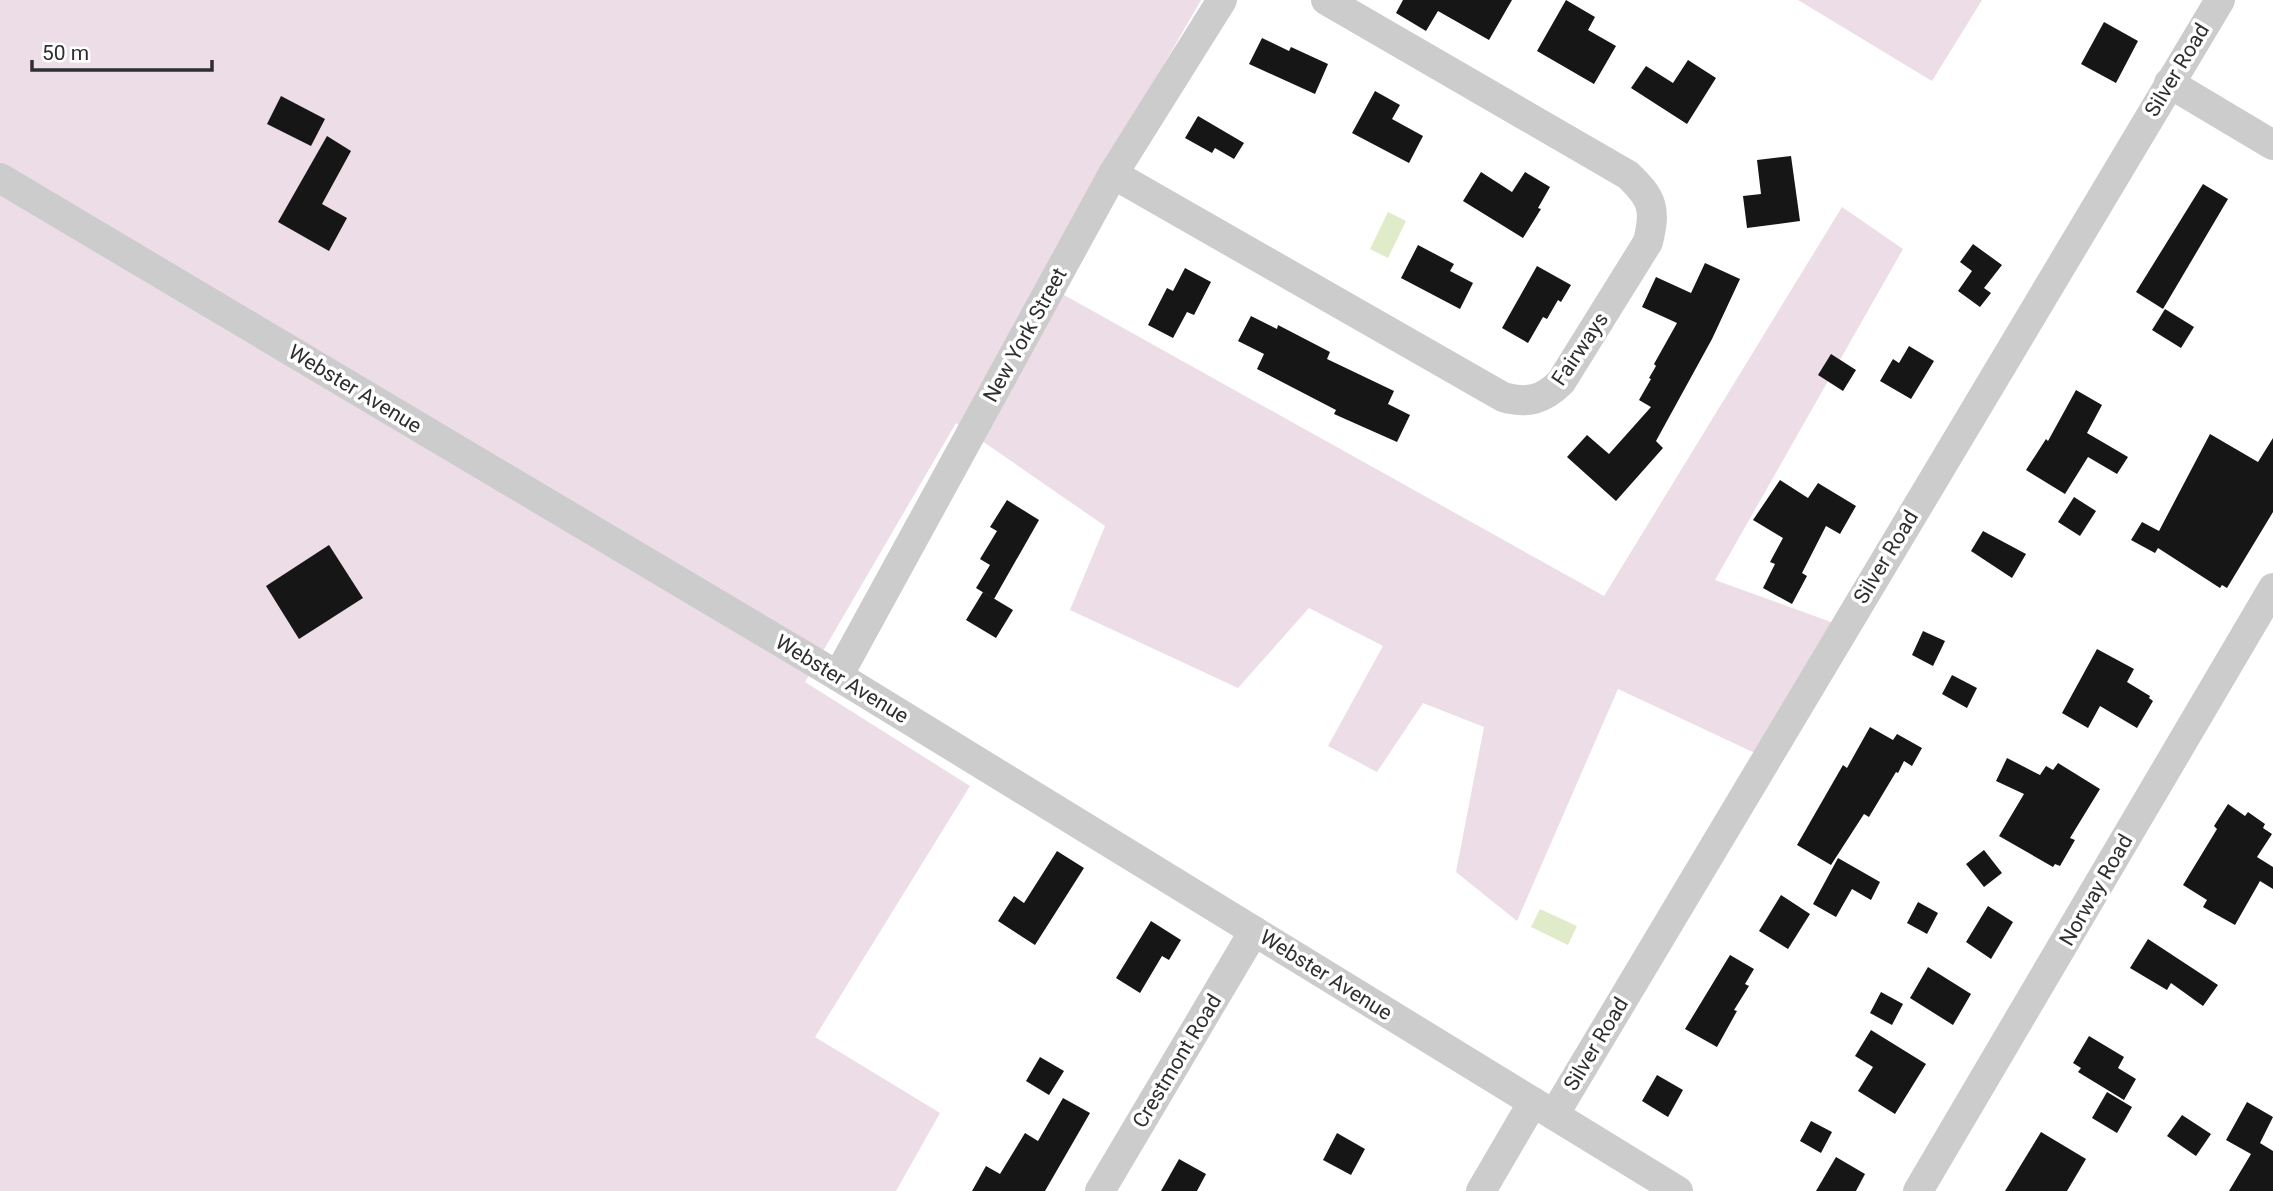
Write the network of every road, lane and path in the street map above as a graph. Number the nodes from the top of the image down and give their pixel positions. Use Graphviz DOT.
graph roads {
  1 [pos="1222,0"];
  2 [pos="1326,0"];
  3 [pos="2220,0"];
  4 [pos="2169,83"];
  5 [pos="2273,145"];
  6 [pos="1113,174"];
  7 [pos="0,178"];
  8 [pos="2273,589"];
  9 [pos="838,676"];
  10 [pos="1254,931"];
  11 [pos="1544,1108"];
  12 [pos="1100,1191"];
  13 [pos="1481,1191"];
  14 [pos="1678,1191"];
  15 [pos="1919,1191"];
  1 -- 6 [label="street, New York Street"];
  2 -- 6 [label="street, Fairways"];
  3 -- 4 [label="street, Silver Road"];
  4 -- 5 [label="street"];
  4 -- 11 [label="street, Silver Road"];
  6 -- 9 [label="street, New York Street"];
  7 -- 9 [label="street, Webster Avenue"];
  8 -- 15 [label="street, Norway Road"];
  9 -- 10 [label="street, Webster Avenue"];
  10 -- 11 [label="street, Webster Avenue"];
  10 -- 12 [label="street, Crestmont Road"];
  11 -- 13 [label="street, Silver Road"];
  11 -- 14 [label="street, Webster Avenue"];
}
